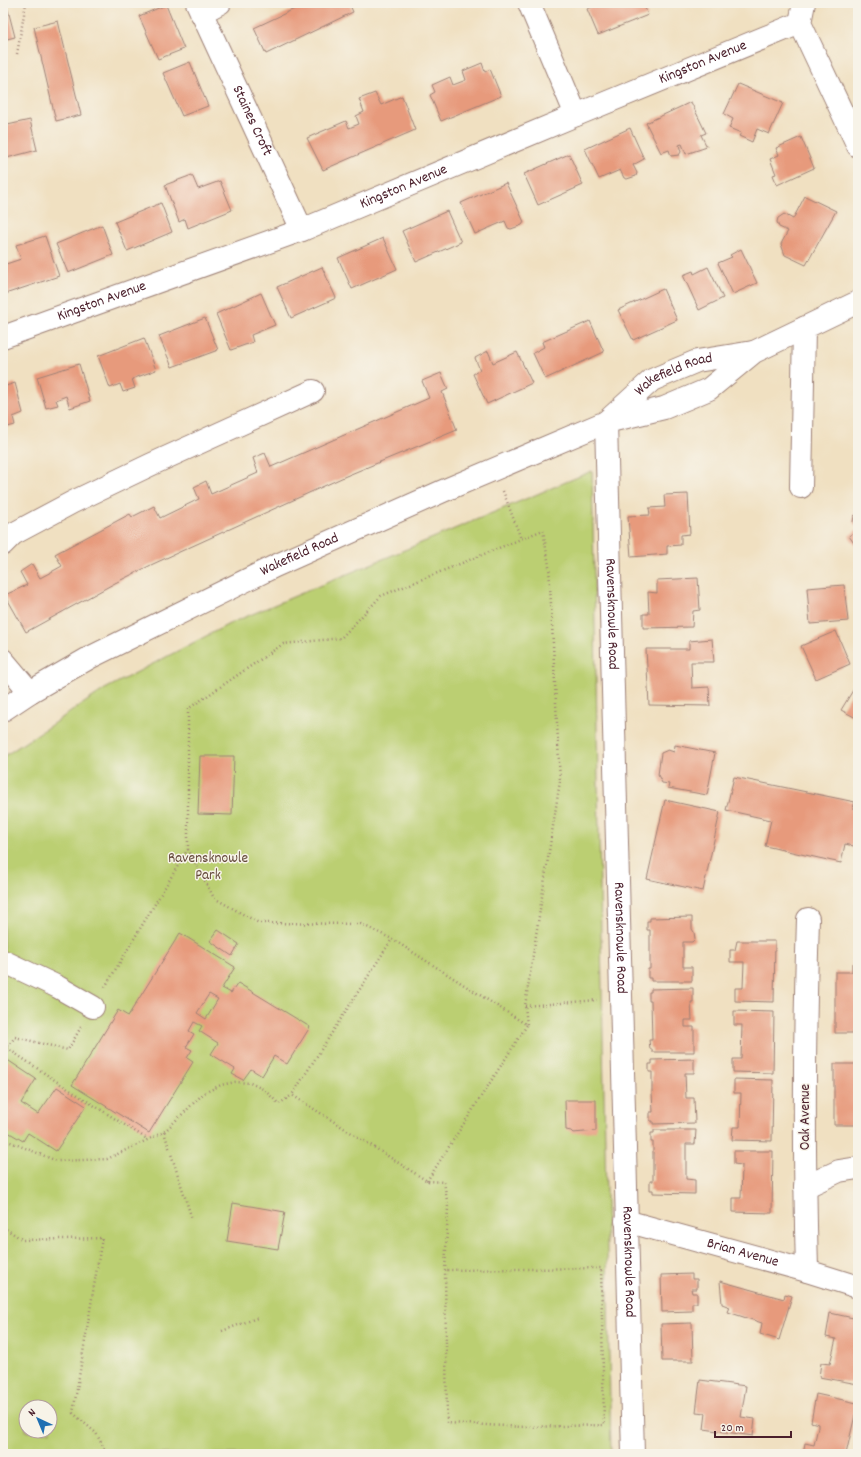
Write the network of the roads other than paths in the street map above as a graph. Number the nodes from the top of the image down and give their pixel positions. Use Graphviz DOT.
graph roads {
  1 [pos="220,3"];
  2 [pos="529,3"];
  3 [pos="199,8"];
  4 [pos="802,13"];
  5 [pos="576,114"];
  6 [pos="858,146"];
  7 [pos="302,230"];
  8 [pos="858,302"];
  9 [pos="804,328"];
  10 [pos="3,337"];
  11 [pos="754,352"];
  12 [pos="313,391"];
  13 [pos="606,422"];
  14 [pos="801,487"];
  15 [pos="3,544"];
  16 [pos="3,660"];
  17 [pos="30,692"];
  18 [pos="3,710"];
  19 [pos="808,919"];
  20 [pos="3,961"];
  21 [pos="93,1008"];
  22 [pos="858,1168"];
  23 [pos="805,1187"];
  24 [pos="626,1221"];
  25 [pos="807,1271"];
  26 [pos="858,1287"];
  27 [pos="633,1454"];
  1 -- 3 [label="main road, Staines Croft"];
  2 -- 5 [label="main road"];
  3 -- 7 [label="main road, Staines Croft"];
  4 -- 5 [label="main road, Kingston Avenue"];
  4 -- 6 [label="main road"];
  5 -- 7 [label="main road, Kingston Avenue"];
  7 -- 10 [label="main road, Kingston Avenue"];
  8 -- 9 [label="main road, Wakefield Road"];
  9 -- 11 [label="main road, Wakefield Road"];
  9 -- 14 [label="main road"];
  11 -- 13 [label="main road, Wakefield Road"];
  11 -- 13 [label="main road, Wakefield Road"];
  12 -- 15 [label="main road"];
  13 -- 17 [label="main road, Wakefield Road"];
  13 -- 24 [label="main road, Ravensknowle Road"];
  16 -- 17 [label="main road"];
  17 -- 18 [label="main road, Wakefield Road"];
  19 -- 23 [label="main road, Oak Avenue"];
  20 -- 21 [label="main road"];
  22 -- 23 [label="main road"];
  23 -- 25 [label="main road, Oak Avenue"];
  24 -- 25 [label="main road, Brian Avenue"];
  24 -- 27 [label="main road, Ravensknowle Road"];
  25 -- 26 [label="main road, Brian Avenue"];
}
